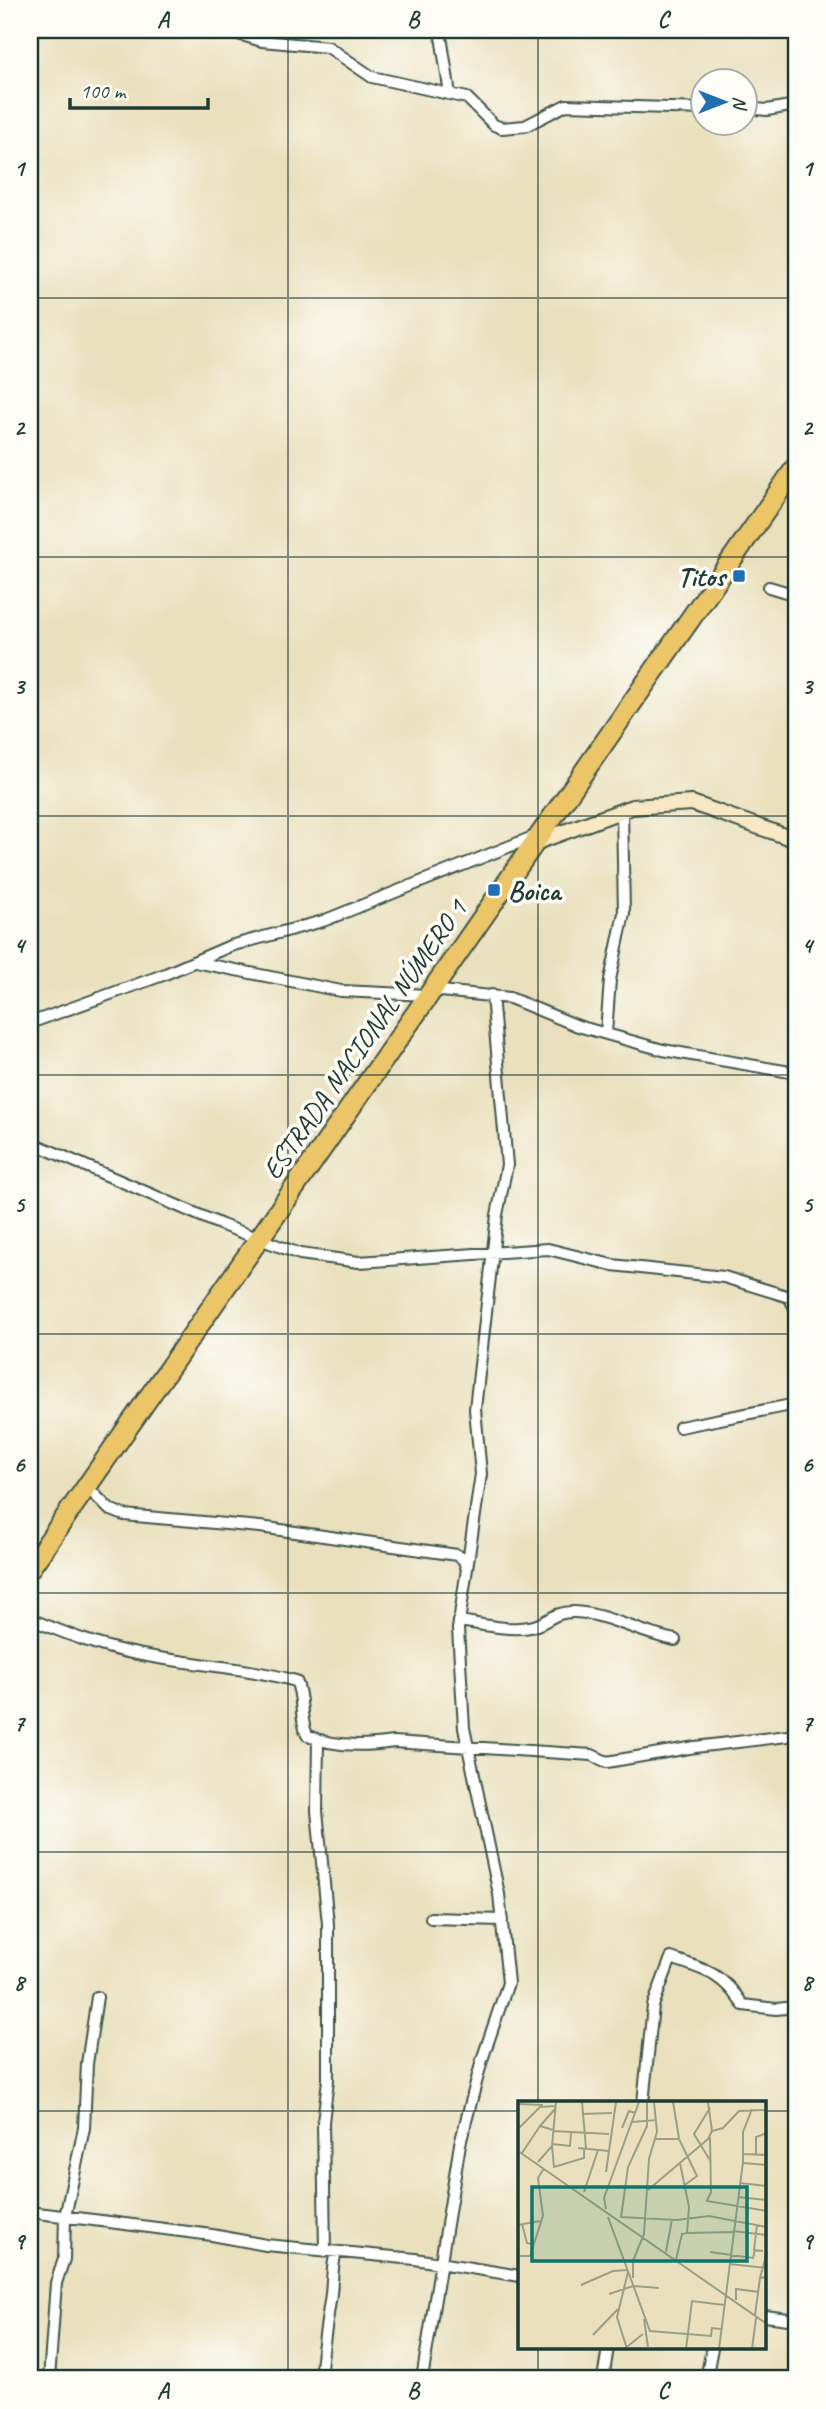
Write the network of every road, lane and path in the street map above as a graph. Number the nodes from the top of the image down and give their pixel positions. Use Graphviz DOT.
graph roads {
  1 [pos="225,30"];
  2 [pos="440,30"];
  3 [pos="450,94"];
  4 [pos="796,105"];
  5 [pos="690,109"];
  6 [pos="760,109"];
  7 [pos="796,467"];
  8 [pos="769,587"];
  9 [pos="796,595"];
  10 [pos="622,811"];
  11 [pos="540,837"];
  12 [pos="796,840"];
  13 [pos="230,946"];
  14 [pos="195,962"];
  15 [pos="233,970"];
  16 [pos="430,992"];
  17 [pos="492,995"];
  18 [pos="30,1023"];
  19 [pos="606,1033"];
  20 [pos="796,1073"];
  21 [pos="30,1142"];
  22 [pos="258,1239"];
  23 [pos="494,1252"];
  24 [pos="793,1298"];
  25 [pos="796,1310"];
  26 [pos="796,1404"];
  27 [pos="680,1427"];
  28 [pos="93,1493"];
  29 [pos="30,1568"];
  30 [pos="467,1570"];
  31 [pos="30,1619"];
  32 [pos="459,1621"];
  33 [pos="676,1640"];
  34 [pos="796,1735"];
  35 [pos="318,1740"];
  36 [pos="467,1747"];
  37 [pos="431,1918"];
  38 [pos="502,1920"];
  39 [pos="97,1997"];
  40 [pos="796,2007"];
  41 [pos="643,2101"];
  42 [pos="30,2212"];
  43 [pos="65,2217"];
  44 [pos="330,2251"];
  45 [pos="441,2263"];
  46 [pos="518,2276"];
  47 [pos="766,2316"];
  48 [pos="796,2320"];
  49 [pos="608,2350"];
  50 [pos="712,2350"];
  51 [pos="49,2379"];
  52 [pos="320,2379"];
  53 [pos="422,2379"];
  54 [pos="603,2379"];
  55 [pos="706,2379"];
  1 -- 3 [label="street"];
  2 -- 3 [label="street"];
  3 -- 5 [label="street"];
  4 -- 6 [label="street"];
  7 -- 11 [label="highway, ESTRADA NACIONAL NÚMERO 1"];
  8 -- 9 [label="street"];
  10 -- 11 [label="street"];
  10 -- 12 [label="street"];
  10 -- 19 [label="street"];
  11 -- 13 [label="street"];
  11 -- 16 [label="highway, ESTRADA NACIONAL NÚMERO 1"];
  13 -- 14 [label="street"];
  13 -- 15 [label="street"];
  14 -- 15 [label="street"];
  14 -- 18 [label="street"];
  15 -- 16 [label="street"];
  16 -- 17 [label="street"];
  16 -- 22 [label="highway, ESTRADA NACIONAL NÚMERO 1"];
  17 -- 19 [label="street"];
  17 -- 23 [label="street"];
  19 -- 20 [label="street"];
  21 -- 22 [label="street"];
  22 -- 23 [label="street"];
  22 -- 29 [label="highway, ESTRADA NACIONAL NÚMERO 1"];
  23 -- 24 [label="street"];
  23 -- 30 [label="street"];
  24 -- 25 [label="street"];
  26 -- 27 [label="street"];
  28 -- 30 [label="street"];
  30 -- 32 [label="street"];
  31 -- 35 [label="street"];
  32 -- 33 [label="street"];
  32 -- 36 [label="street"];
  34 -- 36 [label="street"];
  35 -- 36 [label="street"];
  35 -- 44 [label="street"];
  36 -- 38 [label="street"];
  37 -- 38 [label="street"];
  38 -- 45 [label="street"];
  39 -- 43 [label="street"];
  40 -- 41 [label="street"];
  42 -- 43 [label="street"];
  43 -- 44 [label="street"];
  43 -- 51 [label="street"];
  44 -- 45 [label="street"];
  44 -- 52 [label="street"];
  45 -- 46 [label="street"];
  45 -- 53 [label="street"];
  47 -- 48 [label="street"];
  49 -- 54 [label="street"];
  50 -- 55 [label="street"];
}
